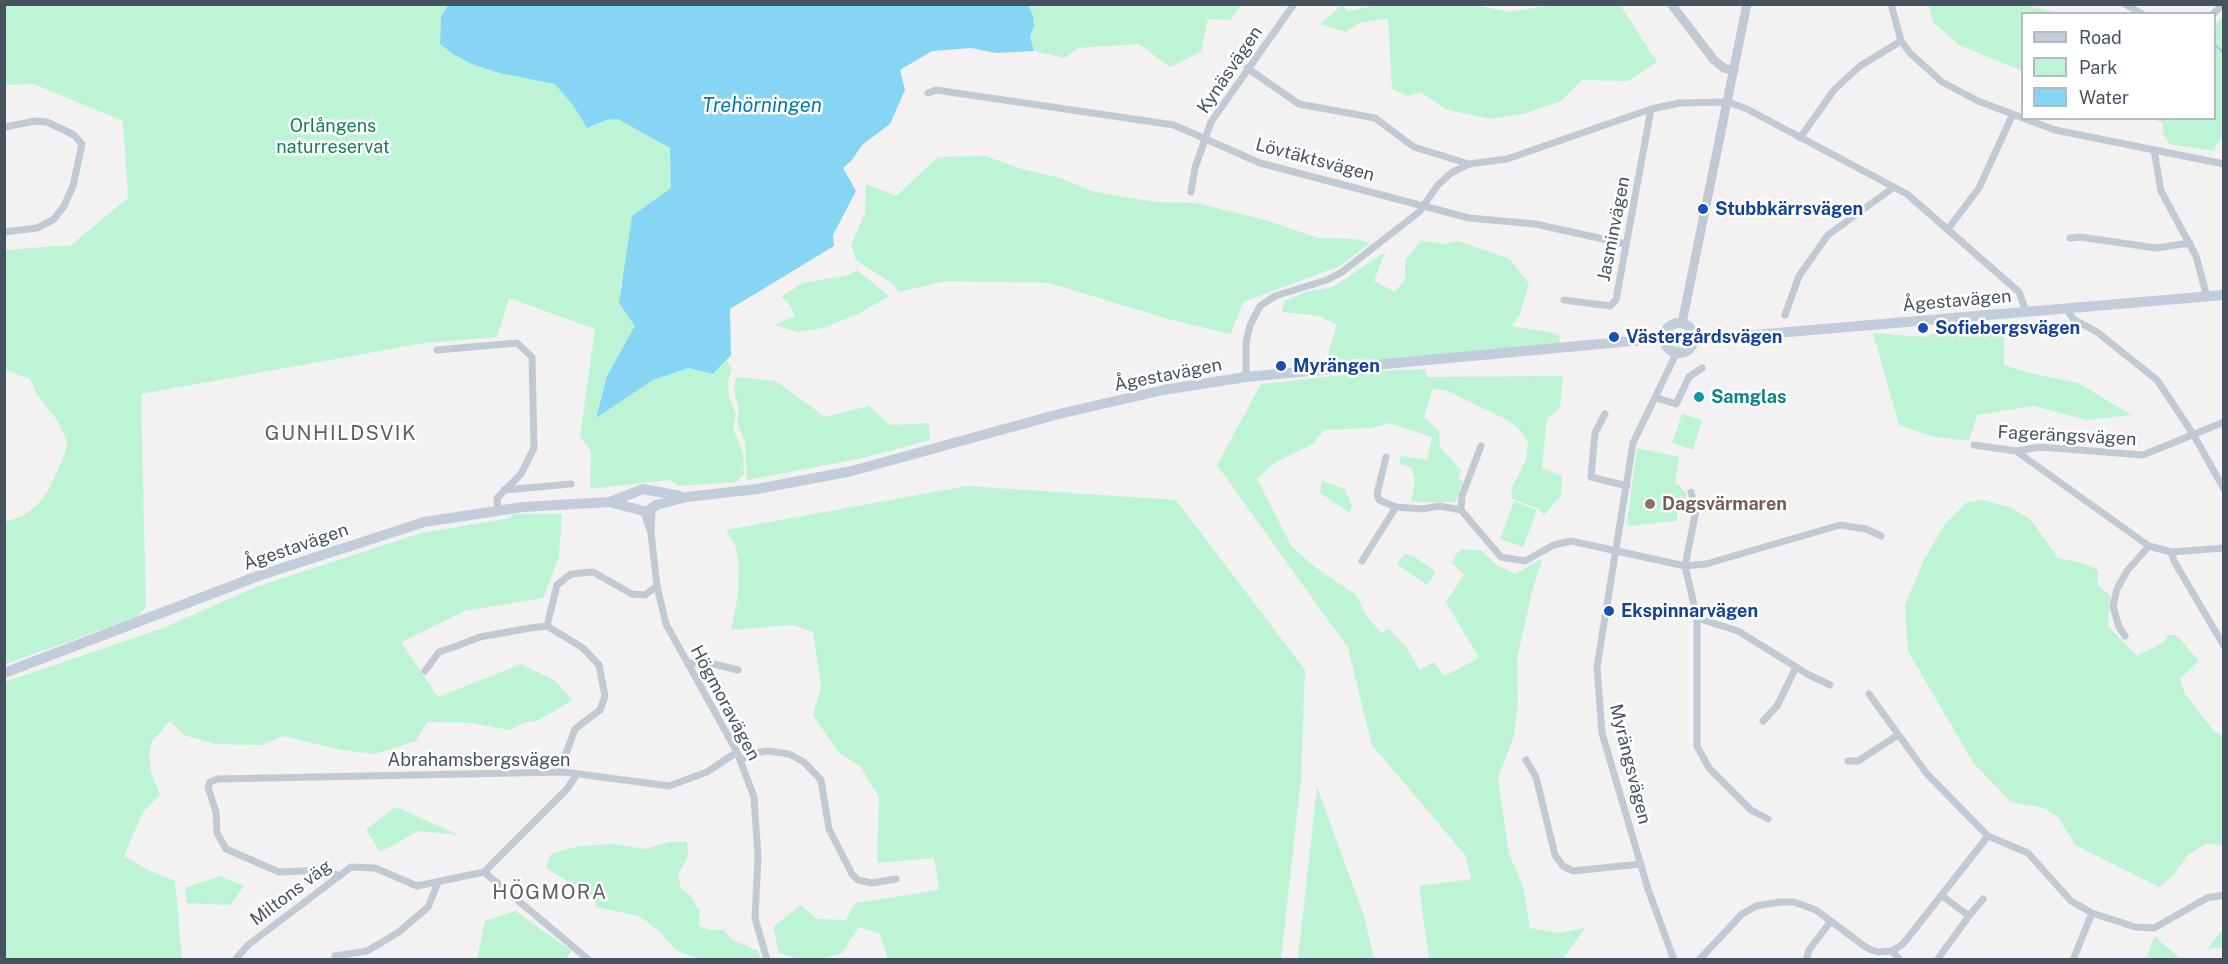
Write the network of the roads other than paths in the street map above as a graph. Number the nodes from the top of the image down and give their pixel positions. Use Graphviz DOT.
graph roads {
  1 [pos="1294,4"];
  2 [pos="1671,4"];
  3 [pos="1747,4"];
  4 [pos="1891,4"];
  5 [pos="2125,4"];
  6 [pos="2139,12"];
  7 [pos="1901,40"];
  8 [pos="1247,68"];
  9 [pos="1734,71"];
  10 [pos="928,93"];
  11 [pos="1728,102"];
  12 [pos="1651,109"];
  13 [pos="2013,116"];
  14 [pos="2021,119"];
  15 [pos="2025,120"];
  16 [pos="4,127"];
  17 [pos="1204,138"];
  18 [pos="1800,138"];
  19 [pos="2154,150"];
  20 [pos="1469,164"];
  21 [pos="2223,164"];
  22 [pos="1894,187"];
  23 [pos="1191,192"];
  24 [pos="1424,204"];
  25 [pos="1948,229"];
  26 [pos="4,232"];
  27 [pos="2070,238"];
  28 [pos="2190,243"];
  29 [pos="1626,244"];
  30 [pos="2223,295"];
  31 [pos="2207,297"];
  32 [pos="1564,300"];
  33 [pos="2024,306"];
  34 [pos="2067,309"];
  35 [pos="1785,315"];
  36 [pos="1682,323"];
  37 [pos="1664,338"];
  38 [pos="1694,340"];
  39 [pos="437,350"];
  40 [pos="1677,352"];
  41 [pos="1702,368"];
  42 [pos="1246,377"];
  43 [pos="1657,398"];
  44 [pos="1605,414"];
  45 [pos="2223,422"];
  46 [pos="2193,434"];
  47 [pos="1974,445"];
  48 [pos="1481,446"];
  49 [pos="2016,451"];
  50 [pos="1386,457"];
  51 [pos="572,484"];
  52 [pos="1627,486"];
  53 [pos="2223,489"];
  54 [pos="504,490"];
  55 [pos="654,492"];
  56 [pos="1691,492"];
  57 [pos="636,494"];
  58 [pos="687,497"];
  59 [pos="610,501"];
  60 [pos="1396,507"];
  61 [pos="647,509"];
  62 [pos="1461,510"];
  63 [pos="498,511"];
  64 [pos="1881,536"];
  65 [pos="2149,546"];
  66 [pos="2223,548"];
  67 [pos="1617,552"];
  68 [pos="2171,552"];
  69 [pos="1362,561"];
  70 [pos="1685,566"];
  71 [pos="657,586"];
  72 [pos="1697,618"];
  73 [pos="547,626"];
  74 [pos="2125,636"];
  75 [pos="2223,646"];
  76 [pos="688,664"];
  77 [pos="1796,667"];
  78 [pos="738,670"];
  79 [pos="424,671"];
  80 [pos="4,673"];
  81 [pos="1830,685"];
  82 [pos="1869,694"];
  83 [pos="1763,721"];
  84 [pos="1898,735"];
  85 [pos="737,752"];
  86 [pos="741,760"];
  87 [pos="1526,760"];
  88 [pos="1848,761"];
  89 [pos="560,772"];
  90 [pos="577,774"];
  91 [pos="1768,819"];
  92 [pos="1988,836"];
  93 [pos="1641,864"];
  94 [pos="484,872"];
  95 [pos="339,876"];
  96 [pos="896,879"];
  97 [pos="438,883"];
  98 [pos="1941,895"];
  99 [pos="2223,895"];
  100 [pos="1983,899"];
  101 [pos="2092,914"];
  102 [pos="1969,916"];
  103 [pos="1831,921"];
  104 [pos="1893,951"];
  105 [pos="335,956"];
  106 [pos="235,960"];
  107 [pos="589,960"];
  108 [pos="767,960"];
  109 [pos="1674,960"];
  110 [pos="1699,960"];
  111 [pos="1806,960"];
  112 [pos="1900,960"];
  113 [pos="1937,960"];
  114 [pos="2073,960"];
  1 -- 8 [label="street, Kynäsvägen"];
  2 -- 9 [label="street"];
  3 -- 9 [label="street"];
  4 -- 7 [label="street"];
  5 -- 6 [label="street"];
  7 -- 13 [label="street"];
  7 -- 18 [label="street"];
  8 -- 17 [label="street, Kynäsvägen"];
  8 -- 20 [label="street"];
  9 -- 11 [label="street"];
  10 -- 17 [label="street, Lövtäktsvägen"];
  11 -- 12 [label="street"];
  11 -- 18 [label="street"];
  11 -- 36 [label="street"];
  12 -- 20 [label="street"];
  12 -- 29 [label="street, Jasminvägen"];
  13 -- 14 [label="street"];
  13 -- 25 [label="street"];
  15 -- 19 [label="street"];
  16 -- 26 [label="street"];
  17 -- 23 [label="street, Kynäsvägen"];
  17 -- 24 [label="street, Lövtäktsvägen"];
  18 -- 22 [label="street"];
  19 -- 21 [label="street"];
  19 -- 28 [label="street"];
  20 -- 24 [label="street"];
  22 -- 25 [label="street"];
  22 -- 35 [label="street"];
  24 -- 29 [label="street, Lövtäktsvägen"];
  24 -- 42 [label="street"];
  25 -- 33 [label="street"];
  27 -- 28 [label="street"];
  28 -- 31 [label="street"];
  29 -- 32 [label="street, Jasminvägen"];
  30 -- 31 [label="main road, Ågestavägen"];
  31 -- 34 [label="main road, Ågestavägen"];
  34 -- 38 [label="main road, Ågestavägen"];
  34 -- 46 [label="street"];
  36 -- 37 [label="main road"];
  36 -- 38 [label="main road"];
  37 -- 40 [label="main road"];
  37 -- 42 [label="main road, Ågestavägen"];
  38 -- 40 [label="main road"];
  39 -- 54 [label="street"];
  40 -- 43 [label="street, Myrängsvägen"];
  41 -- 43 [label="street"];
  42 -- 58 [label="main road, Ågestavägen"];
  43 -- 52 [label="street, Myrängsvägen"];
  44 -- 52 [label="street"];
  45 -- 46 [label="street, Fagerängsvägen"];
  46 -- 49 [label="street, Fagerängsvägen"];
  46 -- 53 [label="street"];
  47 -- 49 [label="street, Fagerängsvägen"];
  48 -- 62 [label="street"];
  49 -- 65 [label="street"];
  50 -- 60 [label="street"];
  51 -- 54 [label="street"];
  52 -- 67 [label="street, Myrängsvägen"];
  54 -- 63 [label="street"];
  55 -- 57 [label="main road, Ågestavägen"];
  55 -- 58 [label="main road, Ågestavägen"];
  55 -- 61 [label="main road"];
  56 -- 70 [label="street"];
  57 -- 59 [label="main road, Ågestavägen"];
  57 -- 61 [label="main road"];
  58 -- 61 [label="main road, Ågestavägen"];
  59 -- 61 [label="main road, Ågestavägen"];
  59 -- 63 [label="main road, Ågestavägen"];
  60 -- 62 [label="street"];
  60 -- 69 [label="street"];
  61 -- 71 [label="street, Högmoravägen"];
  62 -- 67 [label="street"];
  63 -- 80 [label="main road, Ågestavägen"];
  64 -- 70 [label="street"];
  65 -- 68 [label="street"];
  65 -- 74 [label="street"];
  66 -- 68 [label="street"];
  67 -- 70 [label="street"];
  67 -- 93 [label="street, Myrängsvägen"];
  68 -- 75 [label="street"];
  70 -- 72 [label="street"];
  71 -- 73 [label="street"];
  71 -- 76 [label="street, Högmoravägen"];
  72 -- 77 [label="street"];
  72 -- 91 [label="street"];
  73 -- 79 [label="street"];
  73 -- 89 [label="street"];
  76 -- 78 [label="street"];
  76 -- 85 [label="street, Högmoravägen"];
  77 -- 81 [label="street"];
  77 -- 83 [label="street"];
  82 -- 84 [label="street"];
  84 -- 88 [label="street"];
  84 -- 92 [label="street"];
  85 -- 86 [label="street, Högmoravägen"];
  85 -- 90 [label="street, Abrahamsbergsvägen"];
  86 -- 96 [label="street"];
  86 -- 108 [label="street, Högmoravägen"];
  87 -- 93 [label="street"];
  89 -- 90 [label="street, Abrahamsbergsvägen"];
  89 -- 95 [label="street, Abrahamsbergsvägen"];
  90 -- 94 [label="street"];
  92 -- 98 [label="street"];
  92 -- 101 [label="street"];
  93 -- 109 [label="street, Myrängsvägen"];
  94 -- 97 [label="street, Miltons väg"];
  94 -- 107 [label="street"];
  95 -- 97 [label="street, Miltons väg"];
  95 -- 106 [label="street, Miltons väg"];
  97 -- 105 [label="street"];
  98 -- 102 [label="street"];
  98 -- 104 [label="street"];
  99 -- 101 [label="street"];
  100 -- 102 [label="street"];
  101 -- 114 [label="street"];
  102 -- 113 [label="street"];
  103 -- 104 [label="street"];
  103 -- 110 [label="street"];
  103 -- 111 [label="street"];
  104 -- 112 [label="street"];
}
